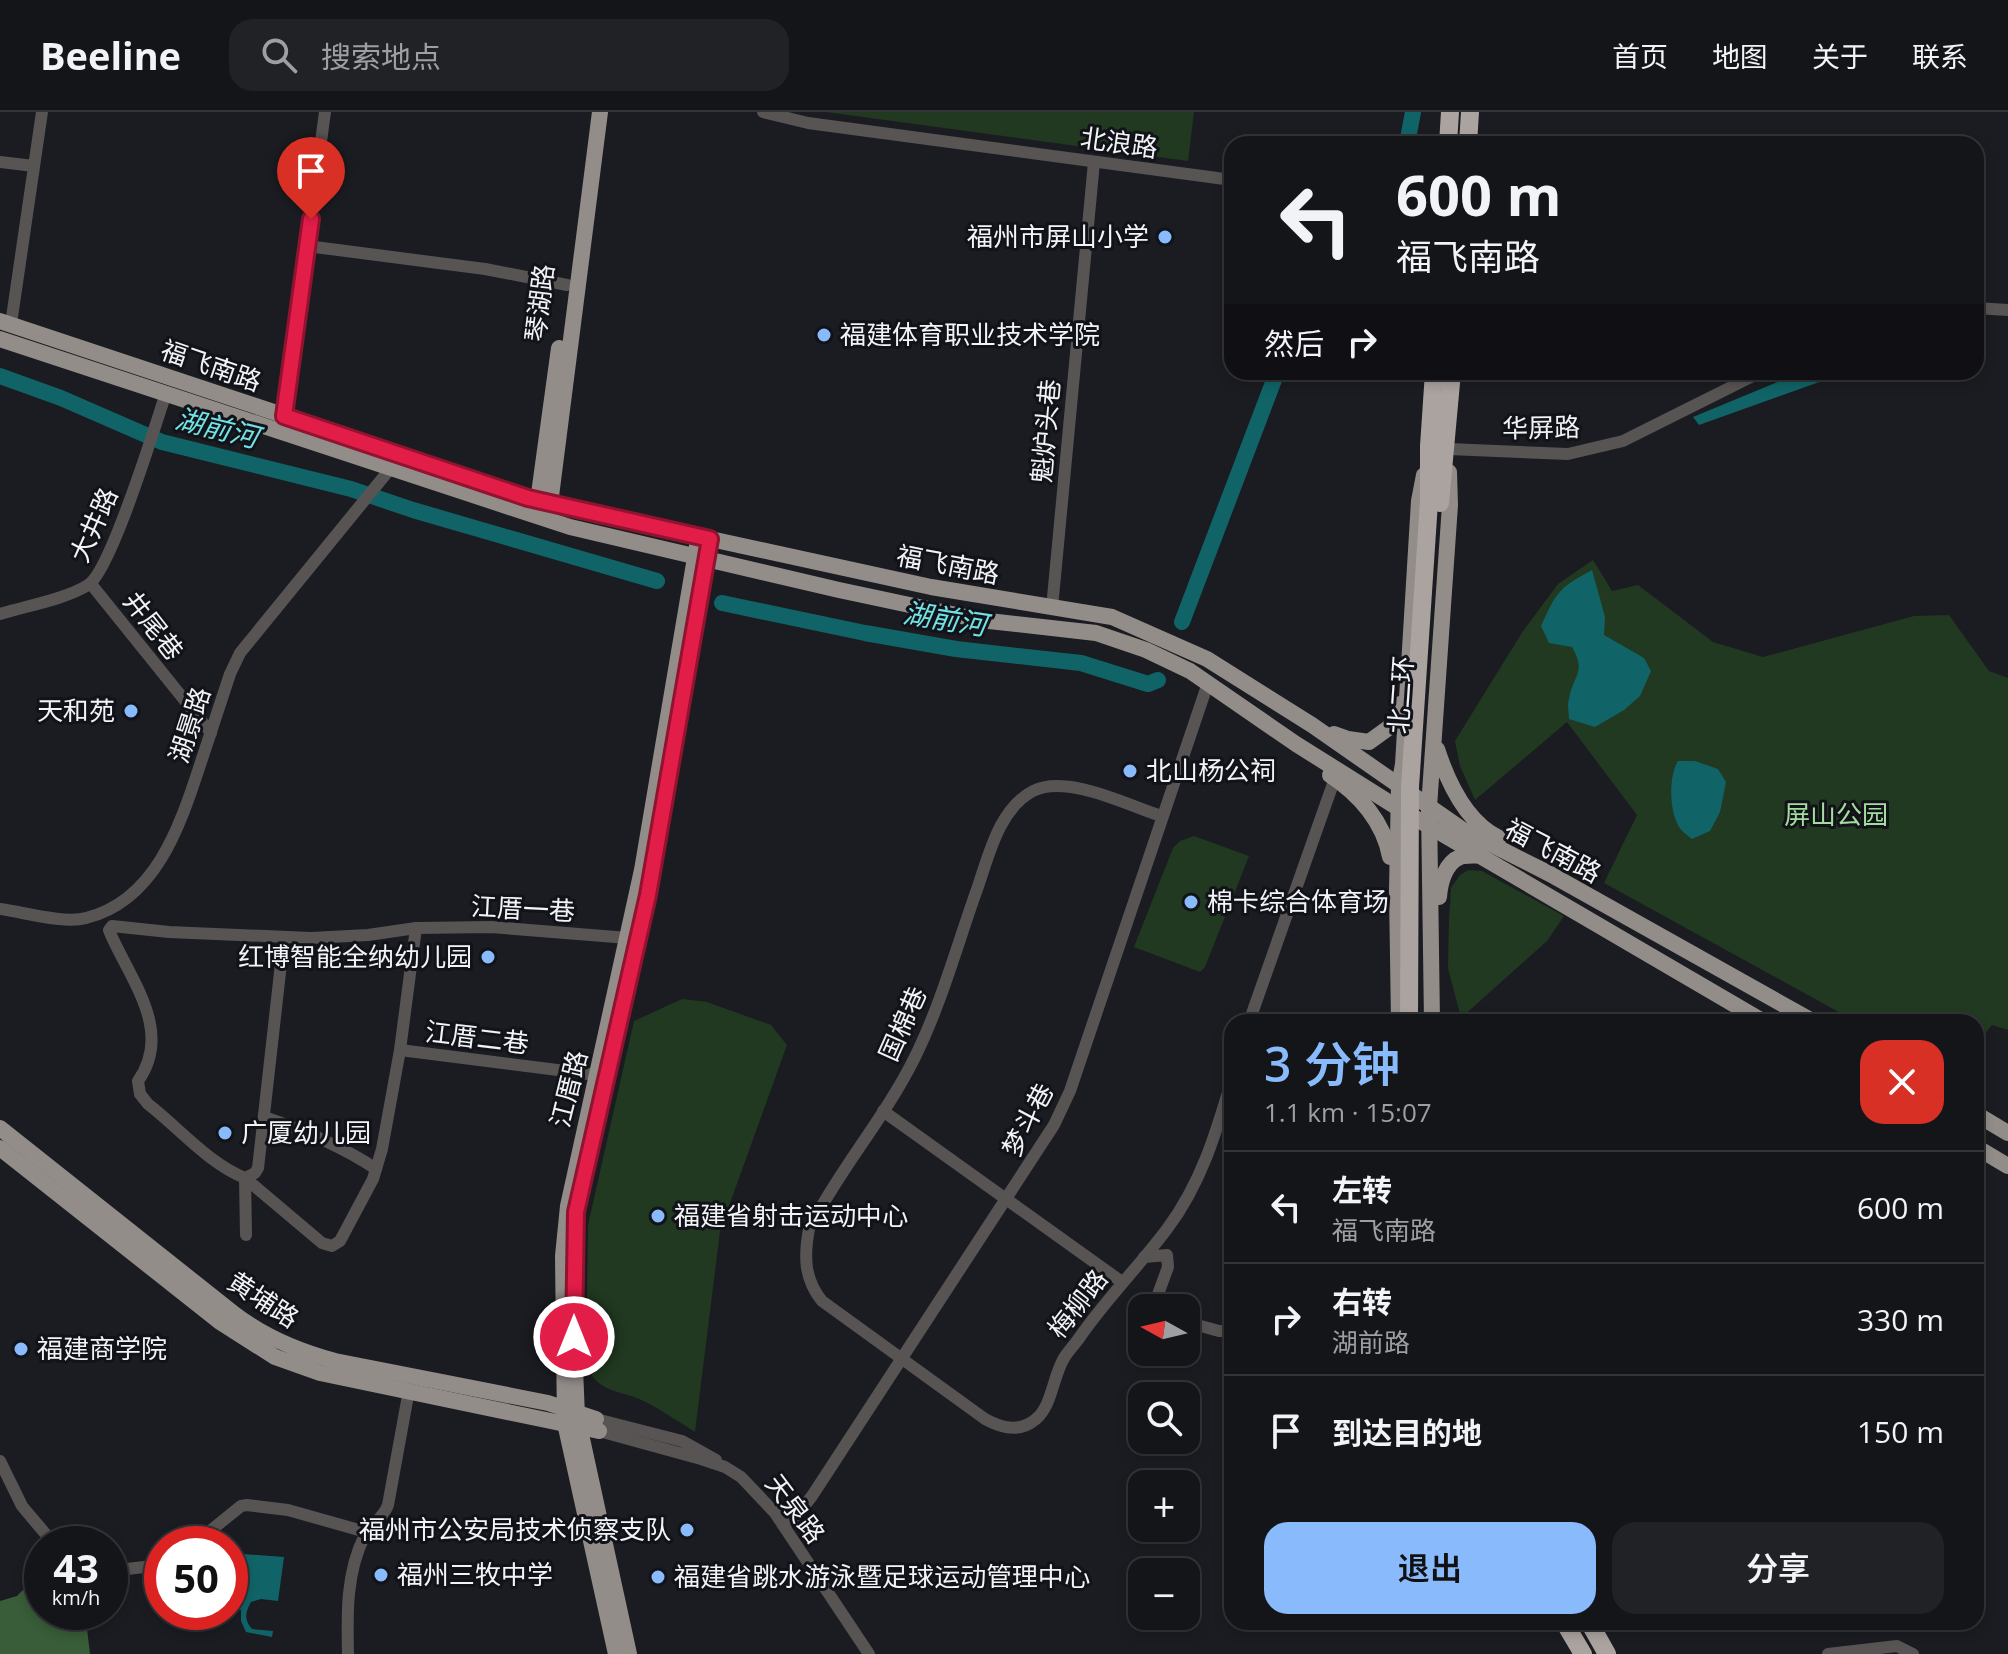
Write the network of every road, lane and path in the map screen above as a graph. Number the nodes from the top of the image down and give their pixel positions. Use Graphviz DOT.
graph roads {
  1 [pos="42,112"];
  2 [pos="325,112"];
  3 [pos="590,112"];
  4 [pos="600,112"];
  5 [pos="763,112"];
  6 [pos="1450,112"];
  7 [pos="1470,112"];
  8 [pos="1448,136"];
  9 [pos="1468,136"];
  10 [pos="0,162"];
  11 [pos="1094,162"];
  12 [pos="34,166"];
  13 [pos="1224,179"];
  14 [pos="307,246"];
  15 [pos="567,285"];
  16 [pos="1984,308"];
  17 [pos="2008,310"];
  18 [pos="6,322"];
  19 [pos="0,339"];
  20 [pos="1433,380"];
  21 [pos="1451,380"];
  22 [pos="1745,380"];
  23 [pos="166,393"];
  24 [pos="284,416"];
  25 [pos="1448,430"];
  26 [pos="1429,446"];
  27 [pos="1449,449"];
  28 [pos="390,469"];
  29 [pos="544,502"];
  30 [pos="1435,502"];
  31 [pos="705,538"];
  32 [pos="701,557"];
  33 [pos="91,584"];
  34 [pos="1052,608"];
  35 [pos="0,614"];
  36 [pos="1412,636"];
  37 [pos="1208,683"];
  38 [pos="1407,688"];
  39 [pos="1437,691"];
  40 [pos="1312,725"];
  41 [pos="211,733"];
  42 [pos="1433,739"];
  43 [pos="1335,778"];
  44 [pos="1399,786"];
  45 [pos="1429,807"];
  46 [pos="1161,816"];
  47 [pos="1429,825"];
  48 [pos="1481,855"];
  49 [pos="1572,887"];
  50 [pos="1397,891"];
  51 [pos="0,909"];
  52 [pos="416,928"];
  53 [pos="284,937"];
  54 [pos="628,938"];
  55 [pos="1431,941"];
  56 [pos="1398,942"];
  57 [pos="1252,1014"];
  58 [pos="1399,1014"];
  59 [pos="1409,1014"];
  60 [pos="1429,1014"];
  61 [pos="1429,1014"];
  62 [pos="1431,1014"];
  63 [pos="1750,1014"];
  64 [pos="1800,1014"];
  65 [pos="400,1050"];
  66 [pos="597,1075"];
  67 [pos="1224,1104"];
  68 [pos="883,1111"];
  69 [pos="264,1117"];
  70 [pos="1984,1119"];
  71 [pos="0,1128"];
  72 [pos="2008,1133"];
  73 [pos="0,1148"];
  74 [pos="1984,1152"];
  75 [pos="2008,1166"];
  76 [pos="376,1169"];
  77 [pos="245,1178"];
  78 [pos="1006,1201"];
  79 [pos="246,1235"];
  80 [pos="1144,1257"];
  81 [pos="1122,1282"];
  82 [pos="1158,1294"];
  83 [pos="1200,1326"];
  84 [pos="1224,1331"];
  85 [pos="900,1359"];
  86 [pos="409,1390"];
  87 [pos="571,1417"];
  88 [pos="597,1425"];
  89 [pos="0,1461"];
  90 [pos="783,1525"];
  91 [pos="39,1526"];
  92 [pos="216,1526"];
  93 [pos="366,1532"];
  94 [pos="1569,1630"];
  95 [pos="1594,1630"];
  96 [pos="348,1654"];
  97 [pos="616,1654"];
  98 [pos="629,1654"];
  99 [pos="869,1654"];
  100 [pos="1583,1654"];
  101 [pos="1607,1654"];
  102 [pos="1828,1654"];
  103 [pos="1913,1654"];
  1 -- 12 [label="street"];
  2 -- 14 [label="street"];
  3 -- 15 [label="main road, 琴湖路"];
  4 -- 29 [label="main road"];
  5 -- 11 [label="street, 北浪路"];
  6 -- 8 [label="highway"];
  7 -- 9 [label="highway"];
  10 -- 12 [label="street"];
  11 -- 13 [label="street, 北浪路"];
  11 -- 34 [label="street, 魁炉头巷"];
  12 -- 18 [label="street"];
  14 -- 15 [label="street"];
  14 -- 24 [label="street"];
  15 -- 29 [label="main road, 琴湖路"];
  16 -- 17 [label="street"];
  18 -- 24 [label="main road, 福飞南路"];
  19 -- 23 [label="main road, 福飞南路"];
  20 -- 26 [label="highway, 北二环"];
  21 -- 25 [label="highway, 北二环"];
  22 -- 27 [label="street, 华屏路"];
  23 -- 28 [label="main road, 福飞南路"];
  23 -- 33 [label="street, 大井路"];
  24 -- 29 [label="main road, 福飞南路"];
  25 -- 27 [label="main road"];
  25 -- 30 [label="highway, 北二环"];
  26 -- 30 [label="highway, 北二环"];
  26 -- 36 [label="main road"];
  27 -- 39 [label="main road"];
  28 -- 32 [label="main road, 福飞南路"];
  28 -- 41 [label="street, 湖景路"];
  29 -- 31 [label="main road, 福飞南路"];
  30 -- 59 [label="highway, 北二环, bridge"];
  30 -- 60 [label="highway, 北二环"];
  31 -- 32 [label="main road, 江厝路"];
  31 -- 34 [label="main road, 福飞南路"];
  32 -- 37 [label="main road, 福飞南路"];
  32 -- 54 [label="main road, 江厝路"];
  32 -- 87 [label="main road, 江厝路"];
  33 -- 35 [label="street, 大井路"];
  33 -- 41 [label="street, 井尾巷"];
  34 -- 40 [label="main road, 福飞南路"];
  36 -- 38 [label="main road"];
  36 -- 40 [label="main road"];
  37 -- 43 [label="main road"];
  37 -- 46 [label="street, 梦斗巷"];
  37 -- 47 [label="main road, 福飞南路"];
  38 -- 39 [label="main road"];
  38 -- 44 [label="main road"];
  39 -- 42 [label="main road"];
  40 -- 44 [label="main road, 福飞南路"];
  41 -- 51 [label="street, 湖景路"];
  42 -- 45 [label="main road"];
  42 -- 49 [label="main road"];
  43 -- 50 [label="main road"];
  43 -- 57 [label="street"];
  44 -- 45 [label="main road, 福飞南路"];
  44 -- 50 [label="main road"];
  45 -- 47 [label="main road"];
  45 -- 49 [label="main road, 福飞南路"];
  46 -- 68 [label="street, 国棉巷"];
  46 -- 78 [label="street, 梦斗巷"];
  47 -- 48 [label="main road, 福飞南路"];
  47 -- 55 [label="main road"];
  48 -- 62 [label="main road"];
  48 -- 63 [label="main road, 福飞南路"];
  49 -- 64 [label="main road, 福飞南路"];
  50 -- 56 [label="main road"];
  52 -- 53 [label="street, 江厝一巷"];
  52 -- 54 [label="street, 江厝一巷"];
  52 -- 65 [label="street"];
  53 -- 69 [label="street"];
  53 -- 77 [label="street, 江厝一巷"];
  54 -- 66 [label="main road, 江厝路"];
  55 -- 56 [label="main road"];
  55 -- 61 [label="main road"];
  56 -- 58 [label="main road"];
  65 -- 66 [label="street, 江厝二巷"];
  65 -- 76 [label="street"];
  66 -- 87 [label="main road, 江厝路"];
  67 -- 80 [label="street, 梅柳路"];
  68 -- 78 [label="street"];
  68 -- 85 [label="street, 国棉巷"];
  69 -- 76 [label="street"];
  69 -- 77 [label="street"];
  70 -- 72 [label="main road"];
  71 -- 87 [label="main road, 黄埔路"];
  73 -- 86 [label="main road, 黄埔路"];
  74 -- 75 [label="main road"];
  76 -- 77 [label="street"];
  77 -- 79 [label="street"];
  78 -- 81 [label="street"];
  78 -- 85 [label="street, 梦斗巷"];
  80 -- 81 [label="street, 梅柳路"];
  80 -- 82 [label="street"];
  81 -- 85 [label="street, 梅柳路"];
  83 -- 84 [label="street"];
  85 -- 90 [label="street, 梦斗巷"];
  86 -- 87 [label="main road, 黄埔路"];
  86 -- 93 [label="street"];
  87 -- 88 [label="main road, 黄埔路"];
  87 -- 97 [label="main road, 江厝路"];
  87 -- 98 [label="main road, 江厝路"];
  88 -- 90 [label="street, 天泉路"];
  89 -- 91 [label="street"];
  90 -- 99 [label="street, 天泉路"];
  92 -- 93 [label="street"];
  93 -- 96 [label="street"];
  94 -- 100 [label="highway"];
  95 -- 101 [label="highway"];
  102 -- 103 [label="street"];
}
